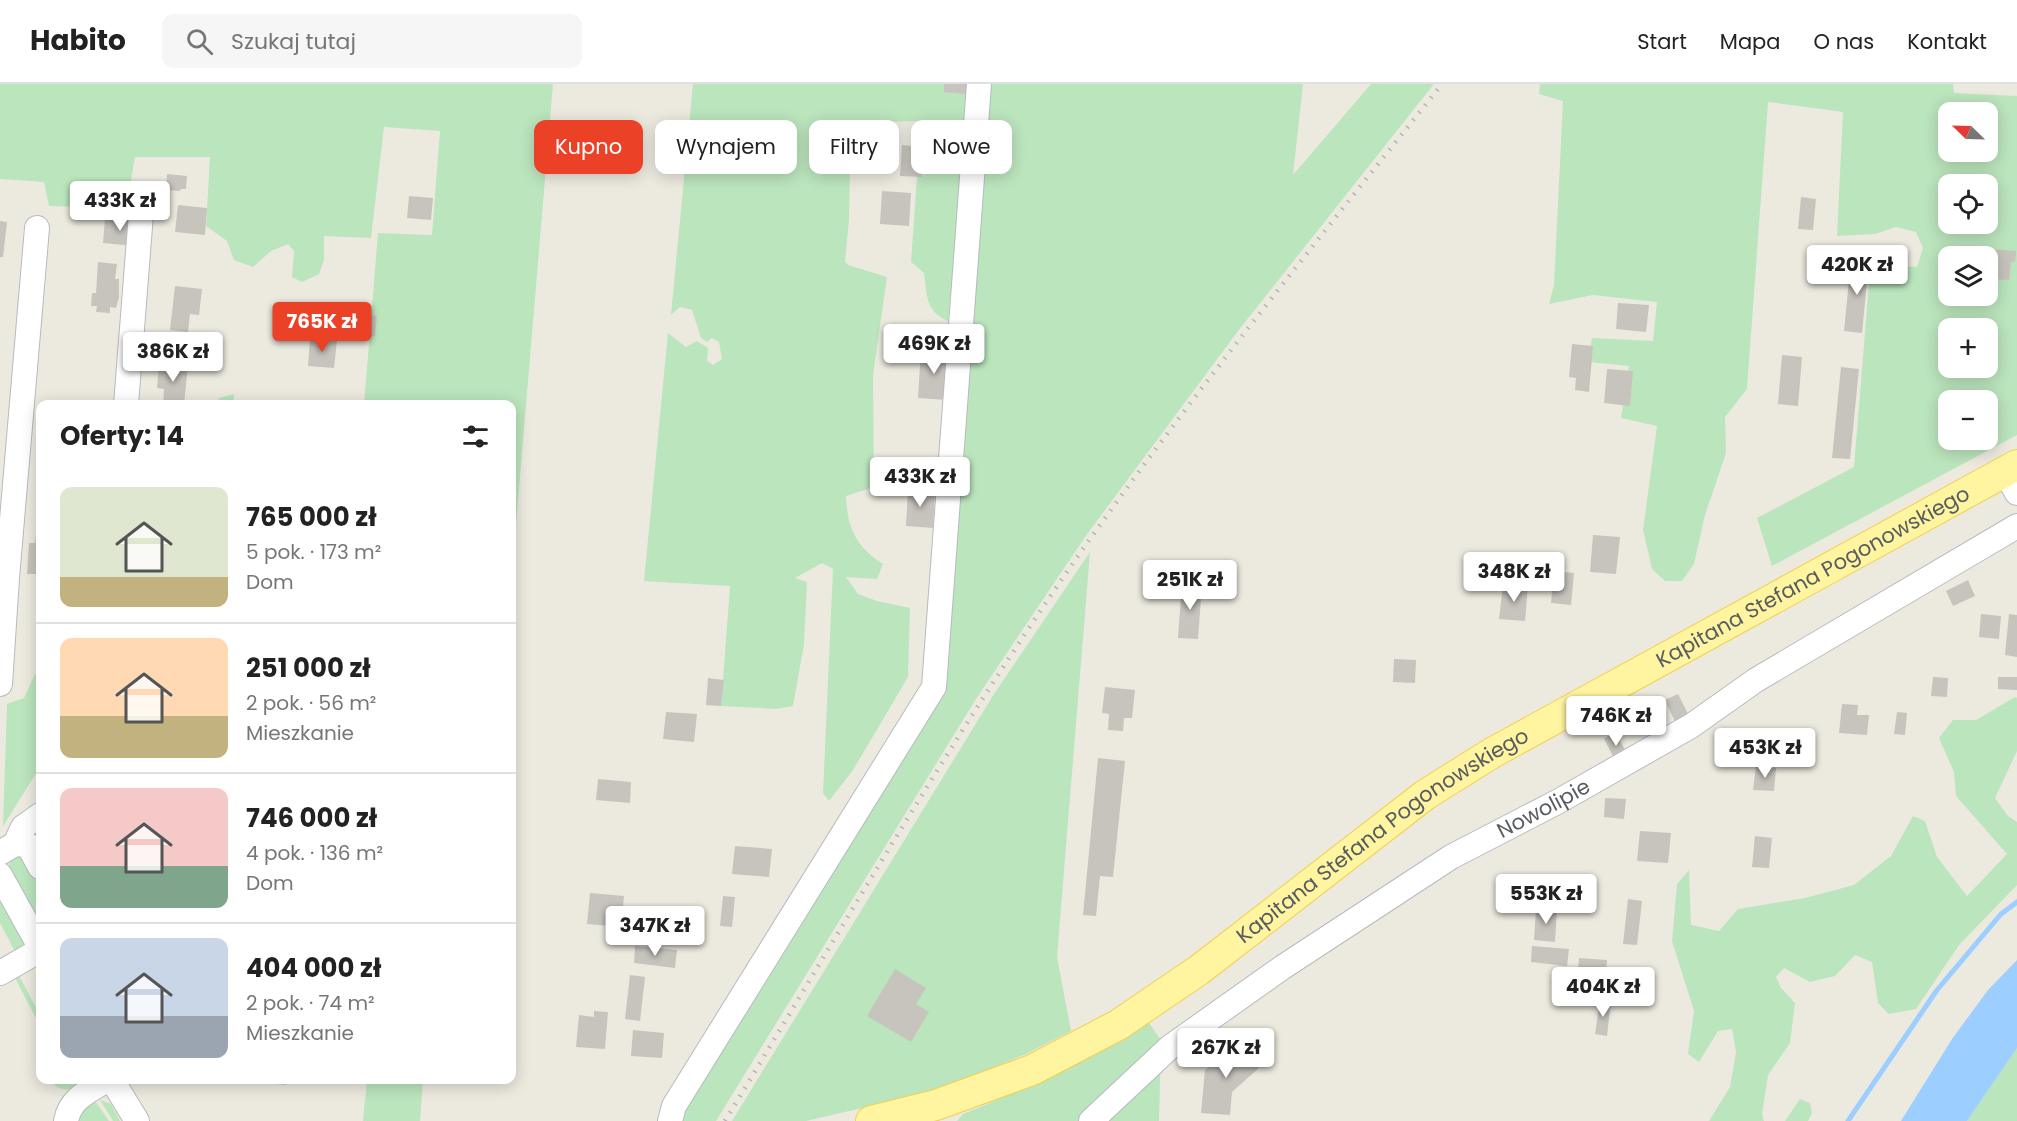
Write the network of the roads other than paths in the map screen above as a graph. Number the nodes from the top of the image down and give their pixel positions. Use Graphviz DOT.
graph roads {
  1 [pos="979,84"];
  2 [pos="142,201"];
  3 [pos="37,228"];
  4 [pos="126,400"];
  5 [pos="2013,477"];
  6 [pos="2017,525"];
  7 [pos="0,684"];
  8 [pos="36,818"];
  9 [pos="8,849"];
  10 [pos="36,859"];
  11 [pos="0,875"];
  12 [pos="36,942"];
  13 [pos="36,951"];
  14 [pos="0,973"];
  15 [pos="101,1084"];
  16 [pos="113,1084"];
  17 [pos="114,1084"];
  18 [pos="939,1113"];
  19 [pos="66,1121"];
  20 [pos="127,1121"];
  21 [pos="137,1121"];
  22 [pos="670,1121"];
  23 [pos="871,1121"];
  24 [pos="1091,1121"];
  1 -- 22 [label="street"];
  2 -- 4 [label="street"];
  3 -- 7 [label="street"];
  5 -- 18 [label="main road, Kapitana Stefana Pogonowskiego"];
  6 -- 24 [label="street, Nowolipie"];
  8 -- 9 [label="street"];
  9 -- 10 [label="street"];
  11 -- 12 [label="street"];
  13 -- 14 [label="street"];
  15 -- 19 [label="street"];
  16 -- 20 [label="street"];
  17 -- 21 [label="street"];
  18 -- 23 [label="main road, Kapitana Stefana Pogonowskiego"];
}
